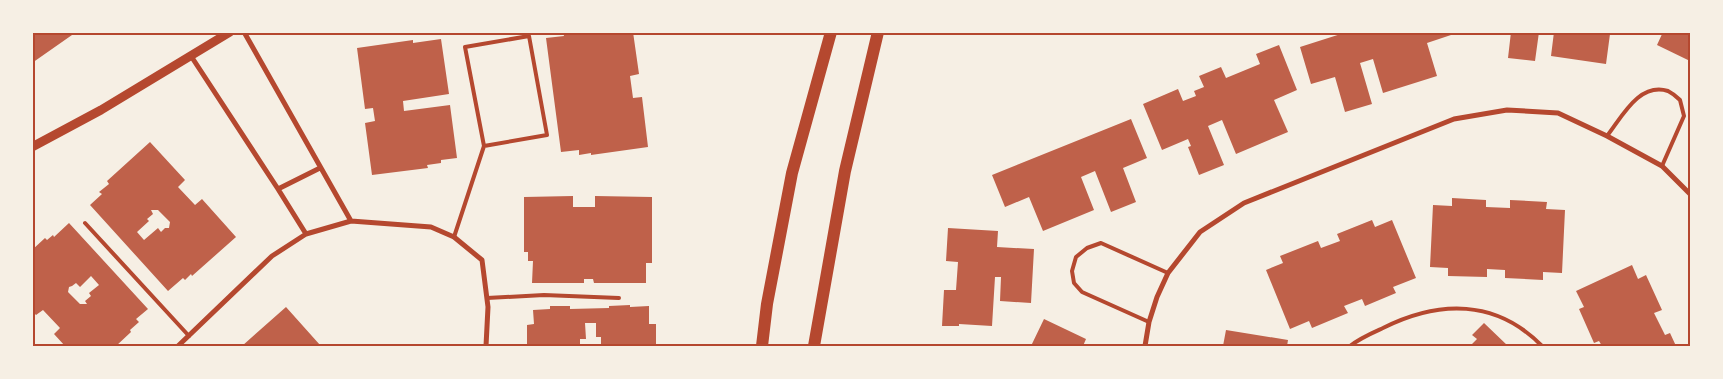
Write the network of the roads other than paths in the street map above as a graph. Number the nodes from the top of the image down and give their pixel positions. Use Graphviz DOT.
graph roads {
  1 [pos="230,32"];
  2 [pos="244,32"];
  3 [pos="832,32"];
  4 [pos="878,32"];
  5 [pos="191,56"];
  6 [pos="1607,136"];
  7 [pos="484,146"];
  8 [pos="32,148"];
  9 [pos="1662,166"];
  10 [pos="320,168"];
  11 [pos="278,189"];
  12 [pos="1690,194"];
  13 [pos="351,220"];
  14 [pos="85,223"];
  15 [pos="306,234"];
  16 [pos="454,237"];
  17 [pos="1168,273"];
  18 [pos="487,298"];
  19 [pos="619,298"];
  20 [pos="1149,322"];
  21 [pos="189,336"];
  22 [pos="179,346"];
  23 [pos="486,346"];
  24 [pos="762,346"];
  25 [pos="814,346"];
  26 [pos="1145,346"];
  27 [pos="1350,346"];
  28 [pos="1542,346"];
  1 -- 5 [label="street"];
  2 -- 10 [label="street"];
  3 -- 24 [label="main road"];
  4 -- 25 [label="main road"];
  5 -- 8 [label="street"];
  5 -- 11 [label="street"];
  6 -- 9 [label="street"];
  6 -- 9 [label="lane"];
  6 -- 17 [label="street"];
  7 -- 7 [label="lane"];
  7 -- 16 [label="lane"];
  9 -- 12 [label="street"];
  10 -- 11 [label="street"];
  10 -- 13 [label="street"];
  11 -- 15 [label="street"];
  13 -- 15 [label="street"];
  13 -- 16 [label="street"];
  14 -- 21 [label="lane"];
  15 -- 21 [label="street"];
  16 -- 18 [label="street"];
  17 -- 20 [label="street"];
  17 -- 20 [label="lane"];
  18 -- 19 [label="lane"];
  18 -- 23 [label="street"];
  20 -- 26 [label="street"];
  21 -- 22 [label="street"];
  27 -- 28 [label="lane"];
}
